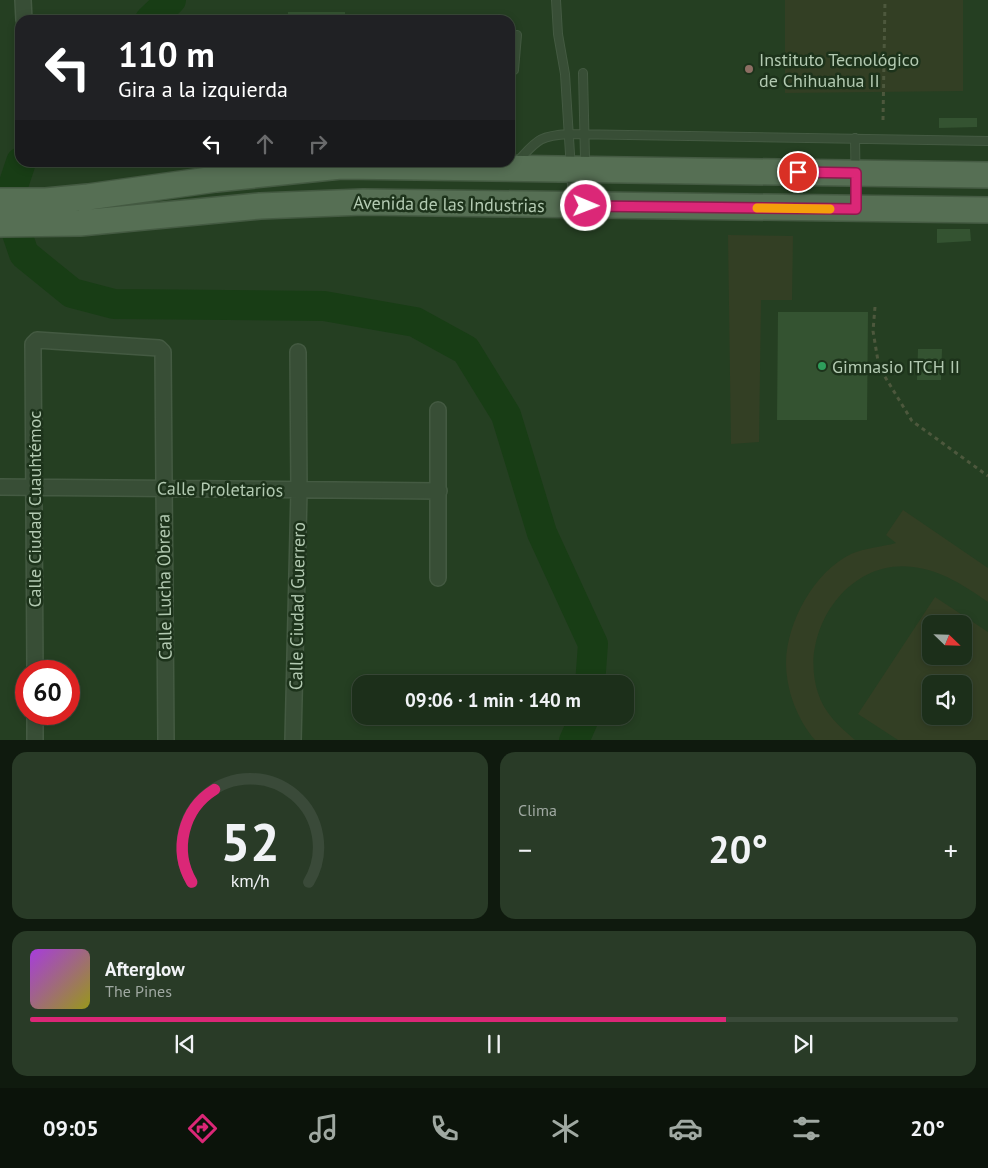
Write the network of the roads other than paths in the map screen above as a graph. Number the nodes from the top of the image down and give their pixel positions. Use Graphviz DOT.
graph roads {
  1 [pos="23,0"];
  2 [pos="556,0"];
  3 [pos="24,15"];
  4 [pos="517,34"];
  5 [pos="515,58"];
  6 [pos="583,73"];
  7 [pos="569,134"];
  8 [pos="584,134"];
  9 [pos="855,138"];
  10 [pos="988,141"];
  11 [pos="515,165"];
  12 [pos="363,167"];
  13 [pos="478,167"];
  14 [pos="511,169"];
  15 [pos="578,170"];
  16 [pos="856,173"];
  17 [pos="988,175"];
  18 [pos="0,200"];
  19 [pos="580,206"];
  20 [pos="856,209"];
  21 [pos="988,210"];
  22 [pos="45,212"];
  23 [pos="0,224"];
  24 [pos="156,348"];
  25 [pos="298,352"];
  26 [pos="438,410"];
  27 [pos="0,487"];
  28 [pos="34,487"];
  29 [pos="163,487"];
  30 [pos="300,491"];
  31 [pos="439,491"];
  32 [pos="438,578"];
  33 [pos="35,660"];
  34 [pos="35,725"];
  35 [pos="35,740"];
  36 [pos="166,740"];
  37 [pos="293,740"];
  1 -- 3 [label="street"];
  2 -- 7 [label="lane"];
  4 -- 5 [label="lane"];
  6 -- 8 [label="lane"];
  7 -- 8 [label="lane"];
  7 -- 11 [label="lane"];
  7 -- 15 [label="lane"];
  8 -- 9 [label="lane"];
  8 -- 15 [label="lane"];
  9 -- 10 [label="lane"];
  9 -- 16 [label="lane"];
  12 -- 22 [label="main road, Avenida de las Industrias"];
  13 -- 14 [label="main road, Avenida de las Industrias"];
  14 -- 15 [label="main road, Avenida de las Industrias"];
  15 -- 16 [label="main road, Avenida de las Industrias"];
  15 -- 19 [label="lane"];
  15 -- 19 [label="lane"];
  16 -- 17 [label="main road, Avenida de las Industrias"];
  16 -- 20 [label="lane"];
  18 -- 22 [label="main road, Avenida de las Industrias"];
  19 -- 20 [label="main road, Avenida de las Industrias"];
  19 -- 22 [label="main road, Avenida de las Industrias"];
  20 -- 21 [label="main road, Avenida de las Industrias"];
  22 -- 23 [label="main road, Avenida de las Industrias"];
  24 -- 28 [label="street, Calle Ciudad Cuauhtémoc"];
  24 -- 29 [label="street, Calle Lucha Obrera"];
  25 -- 30 [label="street, Calle Ciudad Guerrero"];
  26 -- 31 [label="street"];
  27 -- 28 [label="street, Calle Proletarios"];
  28 -- 29 [label="street, Calle Proletarios"];
  28 -- 33 [label="street, Calle Ciudad Cuauhtémoc"];
  29 -- 30 [label="street, Calle Proletarios"];
  29 -- 36 [label="street, Calle Lucha Obrera"];
  30 -- 31 [label="street, Calle Proletarios"];
  30 -- 37 [label="street, Calle Ciudad Guerrero"];
  31 -- 32 [label="street"];
  34 -- 35 [label="street"];
}
